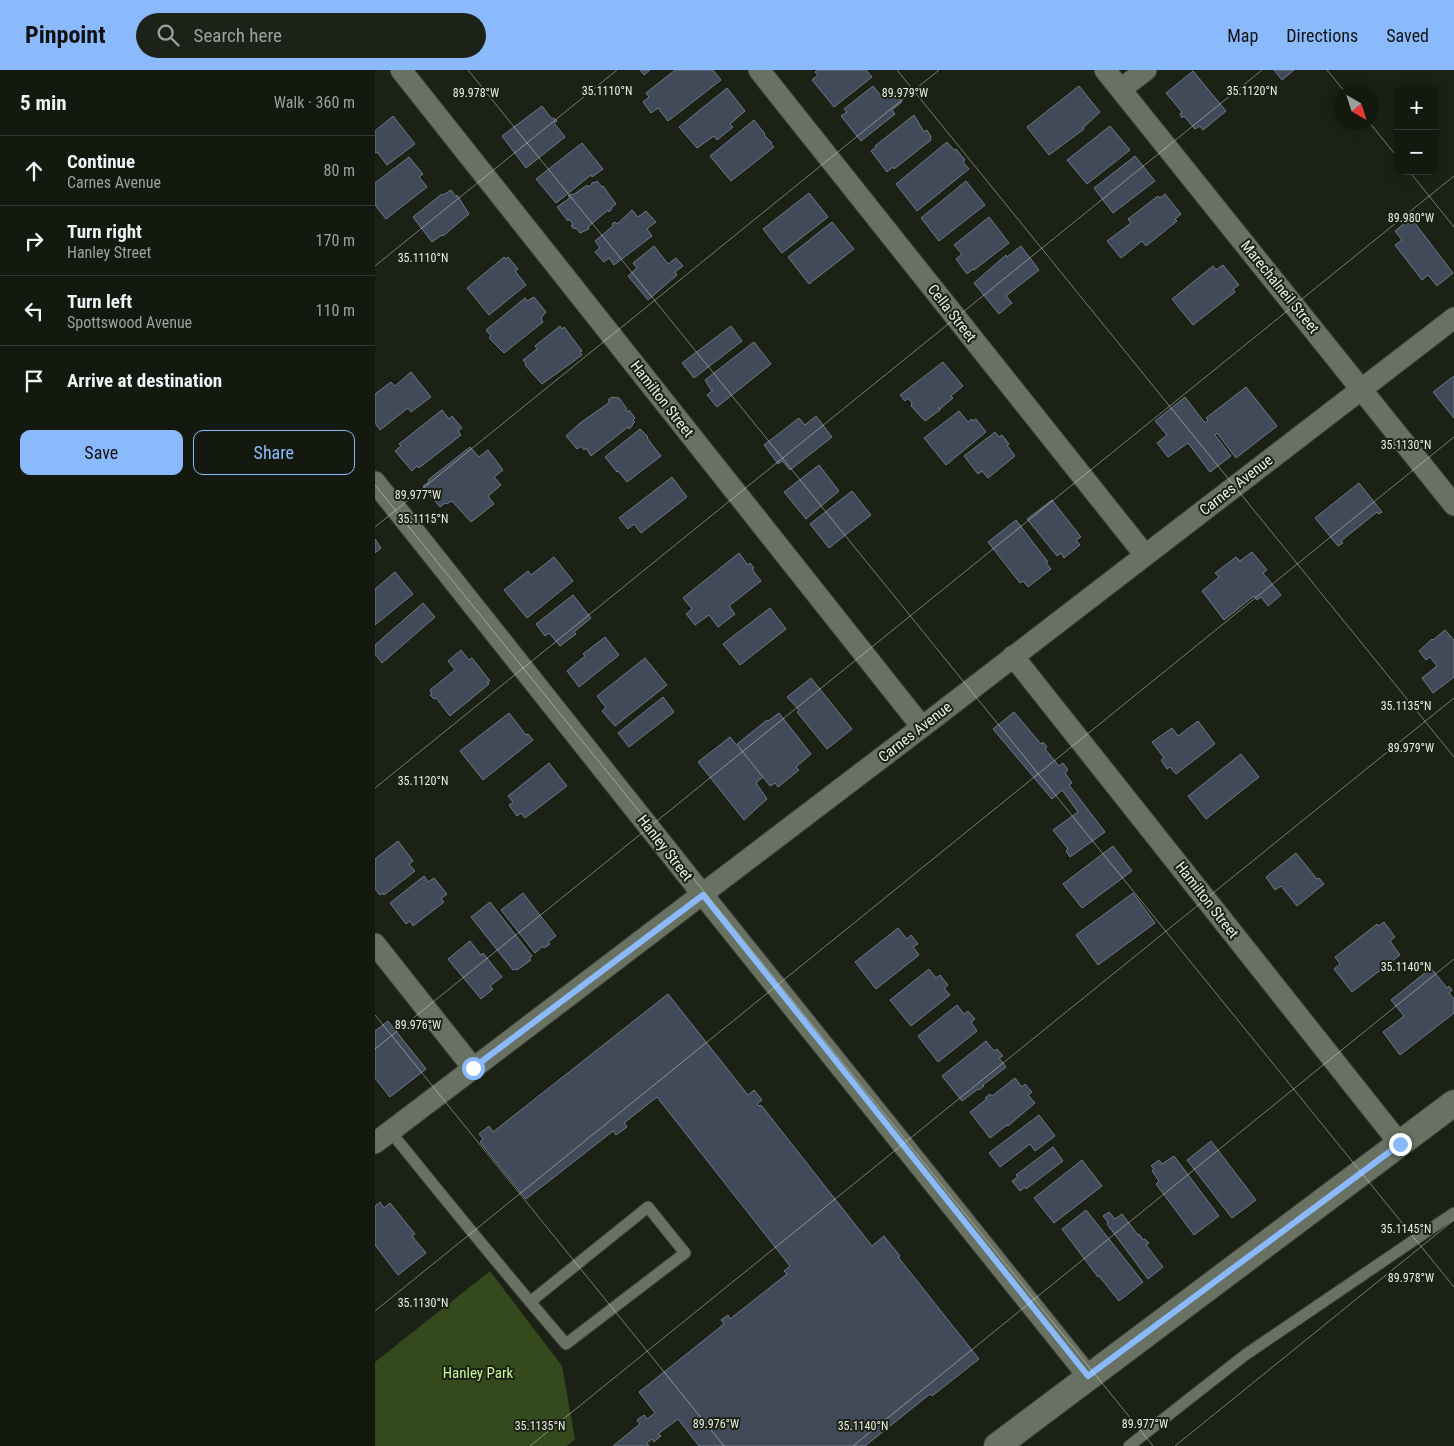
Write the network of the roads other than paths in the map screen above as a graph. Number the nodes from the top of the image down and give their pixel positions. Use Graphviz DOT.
graph roads {
  1 [pos="401,70"];
  2 [pos="759,70"];
  3 [pos="1105,70"];
  4 [pos="1146,70"];
  5 [pos="1121,89"];
  6 [pos="1454,318"];
  7 [pos="1361,389"];
  8 [pos="375,482"];
  9 [pos="1454,505"];
  10 [pos="1145,555"];
  11 [pos="1013,656"];
  12 [pos="922,727"];
  13 [pos="703,895"];
  14 [pos="375,944"];
  15 [pos="473,1068"];
  16 [pos="1454,1103"];
  17 [pos="383,1137"];
  18 [pos="1400,1144"];
  19 [pos="1454,1212"];
  20 [pos="530,1302"];
  21 [pos="1088,1376"];
  22 [pos="997,1446"];
  23 [pos="1129,1446"];
  1 -- 12 [label="street, Hamilton Street"];
  2 -- 10 [label="street, Cella Street"];
  3 -- 5 [label="street, Marechalneil Street"];
  4 -- 5 [label="street"];
  5 -- 7 [label="street, Marechalneil Street"];
  6 -- 7 [label="street, Carnes Avenue"];
  7 -- 9 [label="street, Marechalneil Street"];
  7 -- 10 [label="street, Carnes Avenue"];
  8 -- 13 [label="street, Hanley Street"];
  10 -- 11 [label="street, Carnes Avenue"];
  11 -- 12 [label="street, Carnes Avenue"];
  11 -- 18 [label="street, Hamilton Street"];
  12 -- 13 [label="street, Carnes Avenue"];
  13 -- 15 [label="street, Carnes Avenue"];
  13 -- 21 [label="street, Hanley Street"];
  14 -- 15 [label="street"];
  15 -- 17 [label="street, Carnes Avenue"];
  16 -- 18 [label="street"];
  17 -- 20 [label="lane"];
  18 -- 21 [label="street"];
  19 -- 23 [label="lane"];
  20 -- 20 [label="lane"];
  21 -- 22 [label="street"];
}
